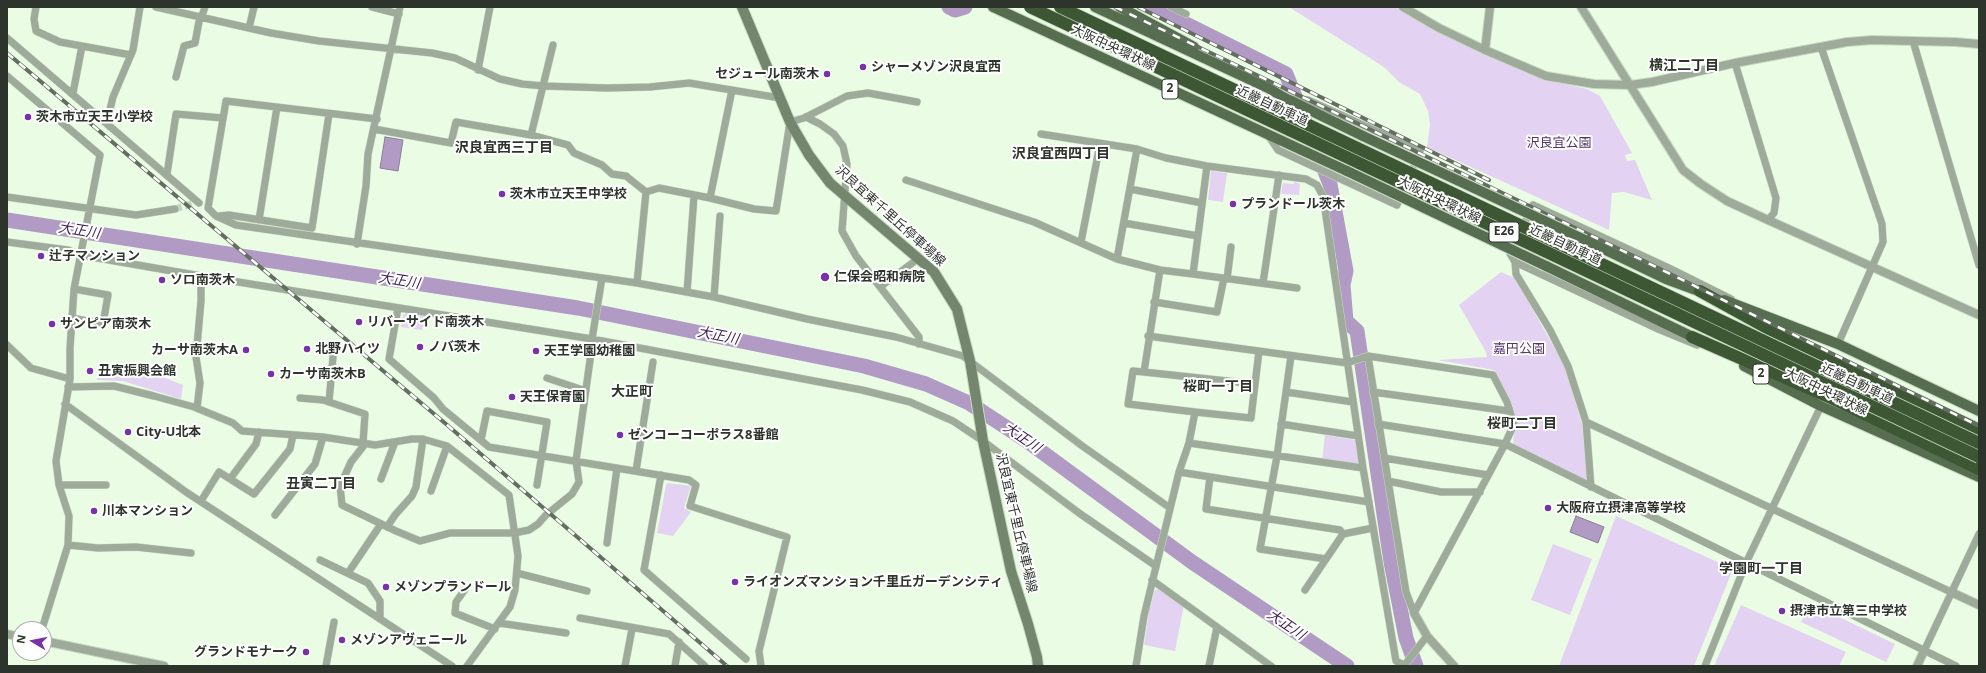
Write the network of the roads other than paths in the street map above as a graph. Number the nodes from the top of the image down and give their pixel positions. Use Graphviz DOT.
graph roads {
  1 [pos="36,7"];
  2 [pos="140,7"];
  3 [pos="156,7"];
  4 [pos="205,7"];
  5 [pos="254,7"];
  6 [pos="372,7"];
  7 [pos="490,7"];
  8 [pos="742,7"];
  9 [pos="993,7"];
  10 [pos="1030,7"];
  11 [pos="1060,7"];
  12 [pos="1095,7"];
  13 [pos="1120,7"];
  14 [pos="1171,7"];
  15 [pos="1490,7"];
  16 [pos="1580,7"];
  17 [pos="1407,8"];
  18 [pos="400,11"];
  19 [pos="1186,14"];
  20 [pos="201,16"];
  21 [pos="249,28"];
  22 [pos="7,38"];
  23 [pos="1913,41"];
  24 [pos="1979,44"];
  25 [pos="553,45"];
  26 [pos="82,46"];
  27 [pos="1821,47"];
  28 [pos="391,49"];
  29 [pos="1485,50"];
  30 [pos="131,54"];
  31 [pos="1735,63"];
  32 [pos="478,70"];
  33 [pos="7,76"];
  34 [pos="176,77"];
  35 [pos="1630,85"];
  36 [pos="544,86"];
  37 [pos="1268,88"];
  38 [pos="732,90"];
  39 [pos="73,93"];
  40 [pos="780,98"];
  41 [pos="1285,98"];
  42 [pos="917,102"];
  43 [pos="277,108"];
  44 [pos="329,114"];
  45 [pos="806,117"];
  46 [pos="223,118"];
  47 [pos="377,119"];
  48 [pos="107,122"];
  49 [pos="790,122"];
  50 [pos="374,129"];
  51 [pos="1041,134"];
  52 [pos="531,135"];
  53 [pos="1268,135"];
  54 [pos="1100,144"];
  55 [pos="1137,149"];
  56 [pos="1207,166"];
  57 [pos="166,174"];
  58 [pos="1279,175"];
  59 [pos="906,180"];
  60 [pos="1130,189"];
  61 [pos="646,192"];
  62 [pos="844,193"];
  63 [pos="694,196"];
  64 [pos="7,197"];
  65 [pos="710,198"];
  66 [pos="1202,203"];
  67 [pos="208,208"];
  68 [pos="88,209"];
  69 [pos="175,210"];
  70 [pos="216,216"];
  71 [pos="720,216"];
  72 [pos="260,220"];
  73 [pos="1768,220"];
  74 [pos="1124,223"];
  75 [pos="1198,236"];
  76 [pos="7,242"];
  77 [pos="1081,242"];
  78 [pos="357,244"];
  79 [pos="1231,247"];
  80 [pos="80,255"];
  81 [pos="919,258"];
  82 [pos="1117,259"];
  83 [pos="1515,262"];
  84 [pos="1979,265"];
  85 [pos="1872,268"];
  86 [pos="1160,270"];
  87 [pos="1193,274"];
  88 [pos="201,276"];
  89 [pos="602,278"];
  90 [pos="1225,278"];
  91 [pos="637,283"];
  92 [pos="1263,283"];
  93 [pos="880,287"];
  94 [pos="1297,288"];
  95 [pos="74,289"];
  96 [pos="1700,291"];
  97 [pos="686,292"];
  98 [pos="714,297"];
  99 [pos="1154,302"];
  100 [pos="398,308"];
  101 [pos="1753,310"];
  102 [pos="1979,315"];
  103 [pos="72,318"];
  104 [pos="1148,336"];
  105 [pos="1692,337"];
  106 [pos="592,339"];
  107 [pos="919,344"];
  108 [pos="1838,344"];
  109 [pos="7,345"];
  110 [pos="1259,351"];
  111 [pos="1291,356"];
  112 [pos="1368,356"];
  113 [pos="333,357"];
  114 [pos="1734,360"];
  115 [pos="652,362"];
  116 [pos="1347,363"];
  117 [pos="971,365"];
  118 [pos="1144,372"];
  119 [pos="547,378"];
  120 [pos="69,383"];
  121 [pos="1255,384"];
  122 [pos="586,391"];
  123 [pos="1286,392"];
  124 [pos="1373,392"];
  125 [pos="300,398"];
  126 [pos="329,402"];
  127 [pos="1353,402"];
  128 [pos="1826,402"];
  129 [pos="65,404"];
  130 [pos="197,408"];
  131 [pos="1509,411"];
  132 [pos="1979,411"];
  133 [pos="1195,412"];
  134 [pos="1586,422"];
  135 [pos="1281,424"];
  136 [pos="1378,424"];
  137 [pos="1979,430"];
  138 [pos="259,432"];
  139 [pos="292,435"];
  140 [pos="1358,436"];
  141 [pos="323,437"];
  142 [pos="423,439"];
  143 [pos="481,440"];
  144 [pos="983,441"];
  145 [pos="395,442"];
  146 [pos="364,443"];
  147 [pos="1189,443"];
  148 [pos="1979,443"];
  149 [pos="1505,444"];
  150 [pos="447,446"];
  151 [pos="542,456"];
  152 [pos="1277,456"];
  153 [pos="1979,457"];
  154 [pos="1384,458"];
  155 [pos="576,461"];
  156 [pos="617,468"];
  157 [pos="1363,468"];
  158 [pos="1979,469"];
  159 [pos="636,471"];
  160 [pos="1178,472"];
  161 [pos="661,475"];
  162 [pos="1488,475"];
  163 [pos="1210,477"];
  164 [pos="1979,477"];
  165 [pos="230,479"];
  166 [pos="381,479"];
  167 [pos="1388,481"];
  168 [pos="59,485"];
  169 [pos="106,485"];
  170 [pos="537,485"];
  171 [pos="1272,486"];
  172 [pos="1591,487"];
  173 [pos="431,491"];
  174 [pos="1480,492"];
  175 [pos="201,502"];
  176 [pos="1369,502"];
  177 [pos="1771,508"];
  178 [pos="1169,510"];
  179 [pos="275,515"];
  180 [pos="1265,519"];
  181 [pos="384,525"];
  182 [pos="1374,528"];
  183 [pos="514,533"];
  184 [pos="1343,534"];
  185 [pos="1979,534"];
  186 [pos="607,542"];
  187 [pos="68,545"];
  188 [pos="191,553"];
  189 [pos="1326,559"];
  190 [pos="320,560"];
  191 [pos="1746,563"];
  192 [pos="1156,565"];
  193 [pos="348,573"];
  194 [pos="517,573"];
  195 [pos="1152,580"];
  196 [pos="466,588"];
  197 [pos="1305,590"];
  198 [pos="587,591"];
  199 [pos="1951,592"];
  200 [pos="1979,605"];
  201 [pos="1414,613"];
  202 [pos="580,618"];
  203 [pos="380,619"];
  204 [pos="44,621"];
  205 [pos="334,622"];
  206 [pos="497,626"];
  207 [pos="1217,627"];
  208 [pos="632,629"];
  209 [pos="566,633"];
  210 [pos="1424,639"];
  211 [pos="679,642"];
  212 [pos="52,643"];
  213 [pos="1924,651"];
  214 [pos="746,659"];
  215 [pos="164,666"];
  216 [pos="326,666"];
  217 [pos="452,666"];
  218 [pos="467,666"];
  219 [pos="625,666"];
  220 [pos="675,666"];
  221 [pos="705,666"];
  222 [pos="761,666"];
  223 [pos="1038,666"];
  224 [pos="1136,666"];
  225 [pos="1209,666"];
  226 [pos="1270,666"];
  227 [pos="1404,666"];
  228 [pos="1454,666"];
  229 [pos="1705,666"];
  230 [pos="1917,666"];
  231 [pos="1956,666"];
  1 -- 26 [label="street"];
  2 -- 30 [label="street"];
  3 -- 20 [label="street"];
  4 -- 20 [label="street"];
  5 -- 21 [label="street"];
  6 -- 18 [label="street"];
  7 -- 32 [label="street"];
  8 -- 40 [label="main road, 沢良宜東千里丘停車場線"];
  9 -- 53 [label="main road, 大阪中央環状線 / 2"];
  10 -- 153 [label="highway, 近畿自動車道 / E26, bridge"];
  11 -- 148 [label="highway, 近畿自動車道 / E26, bridge"];
  12 -- 37 [label="main road, 大阪中央環状線"];
  13 -- 37 [label="main road"];
  14 -- 19 [label="street"];
  15 -- 29 [label="street"];
  16 -- 35 [label="street"];
  17 -- 29 [label="street"];
  18 -- 28 [label="street"];
  20 -- 21 [label="street"];
  20 -- 34 [label="street"];
  21 -- 28 [label="street"];
  22 -- 39 [label="street"];
  23 -- 24 [label="street"];
  23 -- 27 [label="street"];
  23 -- 84 [label="street"];
  25 -- 36 [label="street"];
  26 -- 30 [label="street"];
  26 -- 39 [label="street"];
  27 -- 31 [label="street"];
  27 -- 85 [label="street"];
  28 -- 32 [label="street"];
  28 -- 47 [label="street"];
  29 -- 35 [label="street"];
  30 -- 48 [label="street"];
  31 -- 35 [label="street"];
  31 -- 73 [label="street"];
  32 -- 36 [label="street"];
  33 -- 68 [label="street"];
  35 -- 73 [label="street"];
  36 -- 38 [label="street"];
  36 -- 52 [label="street"];
  37 -- 41 [label="main road, 大阪中央環状線"];
  38 -- 40 [label="street"];
  38 -- 65 [label="street"];
  39 -- 48 [label="street"];
  40 -- 49 [label="main road, 沢良宜東千里丘停車場線"];
  41 -- 53 [label="street"];
  41 -- 96 [label="main road, 大阪中央環状線, bridge"];
  42 -- 45 [label="street"];
  43 -- 44 [label="street"];
  43 -- 46 [label="street"];
  43 -- 72 [label="street"];
  44 -- 47 [label="street"];
  44 -- 72 [label="street"];
  45 -- 49 [label="street"];
  45 -- 62 [label="street"];
  46 -- 57 [label="street"];
  46 -- 67 [label="street"];
  47 -- 50 [label="street"];
  48 -- 57 [label="street"];
  49 -- 62 [label="main road, 沢良宜東千里丘停車場線"];
  49 -- 65 [label="street"];
  50 -- 52 [label="street"];
  50 -- 78 [label="street"];
  51 -- 54 [label="street"];
  52 -- 61 [label="street"];
  53 -- 105 [label="main road, 大阪中央環状線 / 2, bridge"];
  54 -- 55 [label="street"];
  54 -- 77 [label="street"];
  55 -- 56 [label="street"];
  55 -- 60 [label="street"];
  56 -- 58 [label="street"];
  56 -- 66 [label="street"];
  57 -- 67 [label="street"];
  58 -- 92 [label="street"];
  58 -- 116 [label="street"];
  59 -- 77 [label="street"];
  60 -- 66 [label="street"];
  60 -- 74 [label="street"];
  61 -- 63 [label="street"];
  61 -- 91 [label="street"];
  62 -- 81 [label="main road, 沢良宜東千里丘停車場線"];
  62 -- 93 [label="street"];
  63 -- 65 [label="street"];
  63 -- 97 [label="street"];
  64 -- 68 [label="street"];
  66 -- 75 [label="street"];
  67 -- 70 [label="street"];
  68 -- 69 [label="street"];
  68 -- 80 [label="street"];
  70 -- 72 [label="street"];
  70 -- 78 [label="street"];
  71 -- 98 [label="street"];
  73 -- 85 [label="street"];
  74 -- 75 [label="street"];
  74 -- 82 [label="street"];
  75 -- 87 [label="street"];
  76 -- 80 [label="street"];
  77 -- 82 [label="street"];
  78 -- 89 [label="street"];
  79 -- 90 [label="street"];
  80 -- 88 [label="street"];
  80 -- 95 [label="street"];
  81 -- 93 [label="street"];
  81 -- 117 [label="main road, 沢良宜東千里丘停車場線"];
  82 -- 86 [label="street"];
  83 -- 101 [label="street"];
  83 -- 114 [label="street"];
  83 -- 134 [label="street"];
  85 -- 102 [label="street"];
  85 -- 108 [label="street"];
  86 -- 87 [label="street"];
  86 -- 99 [label="street"];
  87 -- 90 [label="street"];
  88 -- 100 [label="street"];
  88 -- 130 [label="street"];
  89 -- 91 [label="street"];
  89 -- 106 [label="street"];
  90 -- 92 [label="street"];
  90 -- 99 [label="street"];
  91 -- 97 [label="street"];
  92 -- 94 [label="street"];
  93 -- 107 [label="street"];
  95 -- 103 [label="street"];
  95 -- 103 [label="street"];
  96 -- 101 [label="main road, 大阪中央環状線"];
  96 -- 137 [label="highway"];
  97 -- 98 [label="street"];
  98 -- 107 [label="street"];
  99 -- 104 [label="street"];
  100 -- 106 [label="street"];
  100 -- 143 [label="street"];
  101 -- 108 [label="main road, 大阪中央環状線"];
  103 -- 120 [label="street"];
  104 -- 110 [label="street"];
  104 -- 118 [label="street"];
  105 -- 114 [label="main road, 大阪中央環状線 / 2"];
  105 -- 128 [label="highway"];
  106 -- 122 [label="street"];
  106 -- 144 [label="street"];
  107 -- 117 [label="street"];
  108 -- 132 [label="main road, 大阪中央環状線"];
  109 -- 120 [label="street"];
  110 -- 111 [label="street"];
  110 -- 121 [label="street"];
  111 -- 116 [label="street"];
  111 -- 123 [label="street"];
  112 -- 116 [label="street"];
  112 -- 124 [label="street"];
  112 -- 131 [label="street"];
  113 -- 126 [label="street"];
  114 -- 128 [label="main road, 大阪中央環状線 / 2"];
  115 -- 159 [label="street"];
  116 -- 127 [label="street"];
  117 -- 144 [label="main road, 沢良宜東千里丘停車場線"];
  117 -- 178 [label="street"];
  118 -- 121 [label="street"];
  118 -- 133 [label="street"];
  119 -- 122 [label="street"];
  120 -- 129 [label="street"];
  120 -- 130 [label="street"];
  121 -- 133 [label="street"];
  122 -- 155 [label="street"];
  123 -- 127 [label="street"];
  123 -- 135 [label="street"];
  124 -- 131 [label="street"];
  124 -- 136 [label="street"];
  125 -- 126 [label="street"];
  126 -- 146 [label="street"];
  127 -- 140 [label="street"];
  128 -- 158 [label="highway"];
  128 -- 164 [label="main road, 大阪中央環状線 / 2"];
  128 -- 177 [label="street"];
  129 -- 168 [label="street"];
  129 -- 175 [label="street"];
  130 -- 138 [label="street"];
  131 -- 149 [label="street"];
  133 -- 147 [label="street"];
  134 -- 172 [label="street"];
  134 -- 177 [label="street"];
  135 -- 140 [label="street"];
  135 -- 152 [label="street"];
  136 -- 149 [label="street"];
  136 -- 154 [label="street"];
  138 -- 139 [label="street"];
  138 -- 165 [label="street"];
  139 -- 141 [label="street"];
  139 -- 165 [label="street"];
  140 -- 157 [label="street"];
  141 -- 146 [label="street"];
  141 -- 179 [label="street"];
  142 -- 145 [label="street"];
  142 -- 150 [label="street"];
  142 -- 181 [label="street"];
  143 -- 151 [label="street"];
  143 -- 151 [label="street"];
  144 -- 192 [label="street"];
  144 -- 223 [label="main road, 沢良宜東千里丘停車場線"];
  145 -- 146 [label="street"];
  145 -- 166 [label="street"];
  146 -- 181 [label="street"];
  147 -- 152 [label="street"];
  147 -- 160 [label="street"];
  149 -- 162 [label="street"];
  149 -- 172 [label="street"];
  150 -- 173 [label="street"];
  150 -- 183 [label="street"];
  151 -- 155 [label="street"];
  151 -- 170 [label="street"];
  152 -- 157 [label="street"];
  152 -- 171 [label="street"];
  154 -- 162 [label="street"];
  154 -- 167 [label="street"];
  155 -- 156 [label="street"];
  155 -- 183 [label="street"];
  156 -- 159 [label="street"];
  156 -- 186 [label="street"];
  157 -- 176 [label="street"];
  159 -- 161 [label="street"];
  160 -- 163 [label="street"];
  160 -- 178 [label="street"];
  161 -- 214 [label="street"];
  161 -- 222 [label="street"];
  162 -- 174 [label="street"];
  163 -- 171 [label="street"];
  163 -- 180 [label="street"];
  165 -- 175 [label="street"];
  167 -- 174 [label="street"];
  167 -- 201 [label="street"];
  168 -- 169 [label="street"];
  168 -- 187 [label="street"];
  171 -- 176 [label="street"];
  171 -- 180 [label="street"];
  172 -- 191 [label="street"];
  174 -- 201 [label="street"];
  175 -- 203 [label="street"];
  176 -- 182 [label="street"];
  177 -- 191 [label="street"];
  177 -- 199 [label="street"];
  178 -- 192 [label="street"];
  180 -- 184 [label="street"];
  180 -- 189 [label="street"];
  181 -- 183 [label="street"];
  181 -- 193 [label="street"];
  182 -- 184 [label="street"];
  182 -- 227 [label="street"];
  183 -- 194 [label="street"];
  184 -- 189 [label="street"];
  185 -- 199 [label="street"];
  187 -- 188 [label="street"];
  187 -- 204 [label="street"];
  189 -- 197 [label="street"];
  190 -- 193 [label="street"];
  191 -- 213 [label="street"];
  191 -- 229 [label="street"];
  192 -- 195 [label="street"];
  193 -- 203 [label="street"];
  194 -- 198 [label="street"];
  194 -- 206 [label="street"];
  195 -- 207 [label="street"];
  195 -- 224 [label="street"];
  196 -- 206 [label="street"];
  199 -- 200 [label="street"];
  199 -- 213 [label="street"];
  201 -- 210 [label="street"];
  202 -- 208 [label="street"];
  203 -- 217 [label="street"];
  205 -- 216 [label="street"];
  206 -- 209 [label="street"];
  206 -- 218 [label="street"];
  207 -- 225 [label="street"];
  207 -- 226 [label="street"];
  208 -- 211 [label="street"];
  208 -- 219 [label="street"];
  210 -- 227 [label="street"];
  210 -- 228 [label="street"];
  211 -- 220 [label="street"];
  211 -- 221 [label="street"];
  212 -- 215 [label="street"];
  213 -- 230 [label="street"];
  213 -- 231 [label="street"];
}
